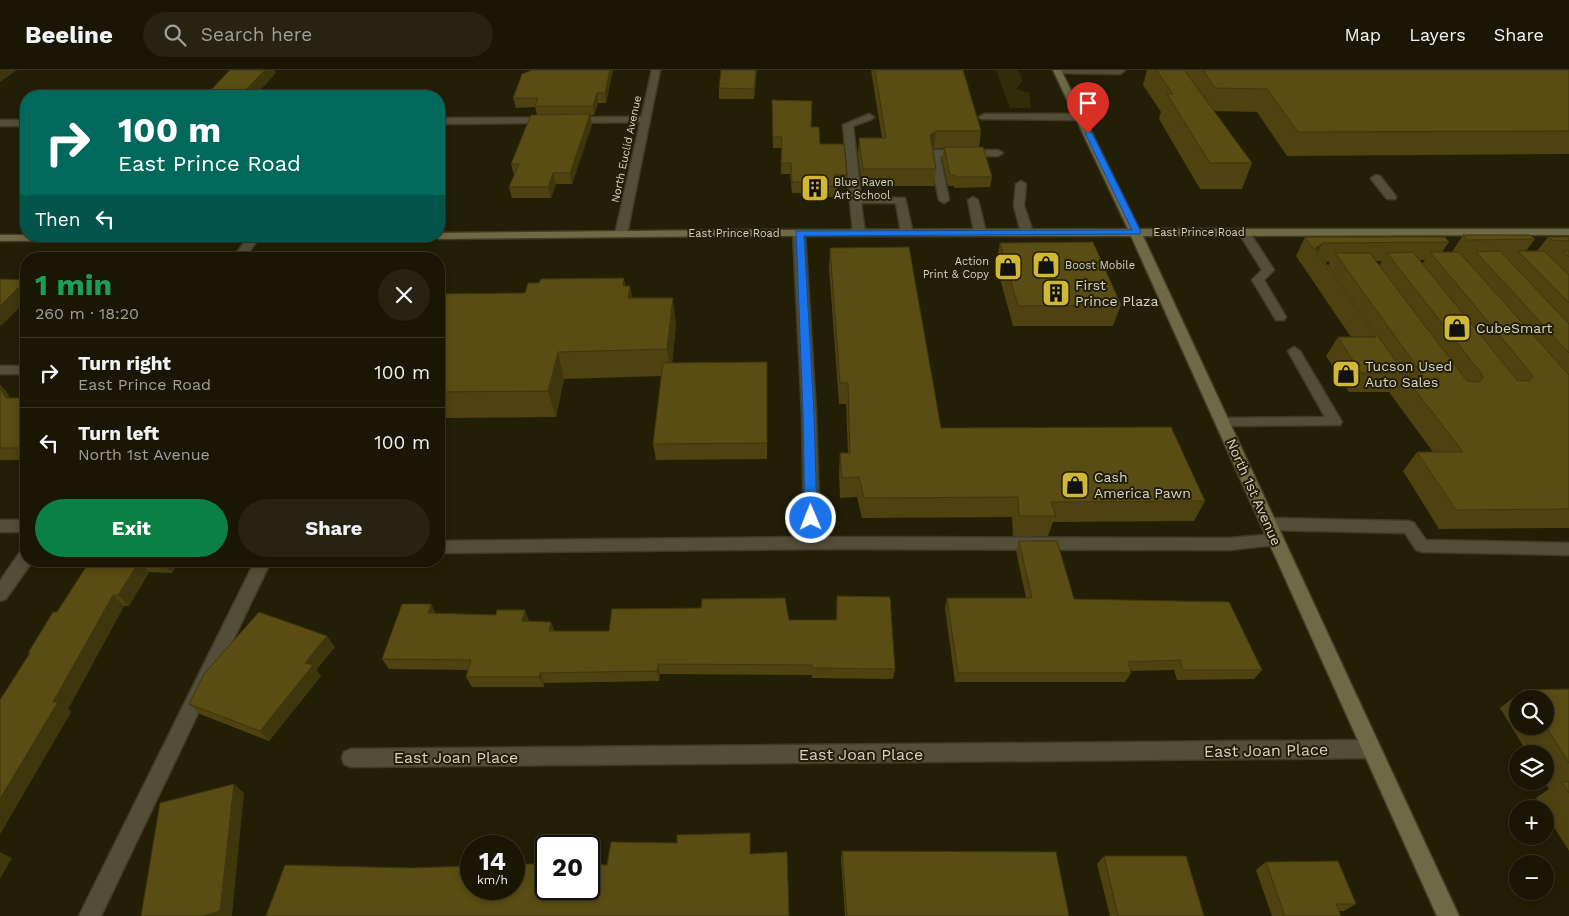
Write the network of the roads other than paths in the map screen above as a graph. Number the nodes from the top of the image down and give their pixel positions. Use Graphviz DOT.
graph roads {
  1 [pos="656,70"];
  2 [pos="1057,70"];
  3 [pos="1120,71"];
  4 [pos="869,117"];
  5 [pos="984,117"];
  6 [pos="1080,117"];
  7 [pos="645,120"];
  8 [pos="445,121"];
  9 [pos="0,123"];
  10 [pos="20,123"];
  11 [pos="998,153"];
  12 [pos="1376,178"];
  13 [pos="1021,184"];
  14 [pos="1391,197"];
  15 [pos="856,200"];
  16 [pos="944,200"];
  17 [pos="973,200"];
  18 [pos="980,232"];
  19 [pos="1027,232"];
  20 [pos="1137,232"];
  21 [pos="1244,232"];
  22 [pos="1421,232"];
  23 [pos="1502,232"];
  24 [pos="1569,232"];
  25 [pos="799,233"];
  26 [pos="859,233"];
  27 [pos="907,233"];
  28 [pos="621,234"];
  29 [pos="445,236"];
  30 [pos="0,238"];
  31 [pos="20,238"];
  32 [pos="1433,246"];
  33 [pos="1516,246"];
  34 [pos="1280,316"];
  35 [pos="1294,351"];
  36 [pos="0,370"];
  37 [pos="20,370"];
  38 [pos="1223,423"];
  39 [pos="1269,524"];
  40 [pos="0,526"];
  41 [pos="20,526"];
  42 [pos="1276,540"];
  43 [pos="812,543"];
  44 [pos="445,547"];
  45 [pos="1569,549"];
  46 [pos="20,566"];
  47 [pos="260,567"];
  48 [pos="0,594"];
  49 [pos="1370,749"];
  50 [pos="351,758"];
  51 [pos="90,916"];
  52 [pos="1448,916"];
  1 -- 7 [label="street, North Euclid Avenue"];
  2 -- 3 [label="street"];
  2 -- 6 [label="main road, North 1st Avenue"];
  4 -- 15 [label="street"];
  5 -- 6 [label="street"];
  6 -- 20 [label="main road, North 1st Avenue"];
  7 -- 8 [label="street"];
  7 -- 28 [label="street, North Euclid Avenue"];
  9 -- 10 [label="street"];
  11 -- 16 [label="street"];
  12 -- 14 [label="street"];
  13 -- 19 [label="street"];
  15 -- 26 [label="street"];
  15 -- 27 [label="street"];
  17 -- 18 [label="street"];
  18 -- 19 [label="main road, East Prince Road"];
  18 -- 27 [label="main road, East Prince Road"];
  19 -- 20 [label="main road, East Prince Road"];
  20 -- 21 [label="main road, East Prince Road"];
  20 -- 38 [label="main road, North 1st Avenue"];
  21 -- 22 [label="main road, East Prince Road"];
  21 -- 34 [label="street"];
  22 -- 23 [label="main road, East Prince Road"];
  22 -- 32 [label="street"];
  23 -- 24 [label="main road, East Prince Road"];
  23 -- 33 [label="street"];
  25 -- 26 [label="main road, East Prince Road"];
  25 -- 28 [label="main road, East Prince Road"];
  25 -- 43 [label="street"];
  26 -- 27 [label="main road, East Prince Road"];
  28 -- 29 [label="main road, East Prince Road"];
  30 -- 31 [label="main road"];
  35 -- 38 [label="street"];
  36 -- 37 [label="street"];
  38 -- 39 [label="main road, North 1st Avenue"];
  39 -- 42 [label="main road, North 1st Avenue"];
  39 -- 45 [label="street"];
  40 -- 41 [label="street"];
  42 -- 43 [label="street"];
  42 -- 49 [label="main road, North 1st Avenue"];
  43 -- 44 [label="street"];
  46 -- 48 [label="street"];
  47 -- 51 [label="street"];
  49 -- 50 [label="street, East Joan Place"];
  49 -- 52 [label="main road, North 1st Avenue"];
}
